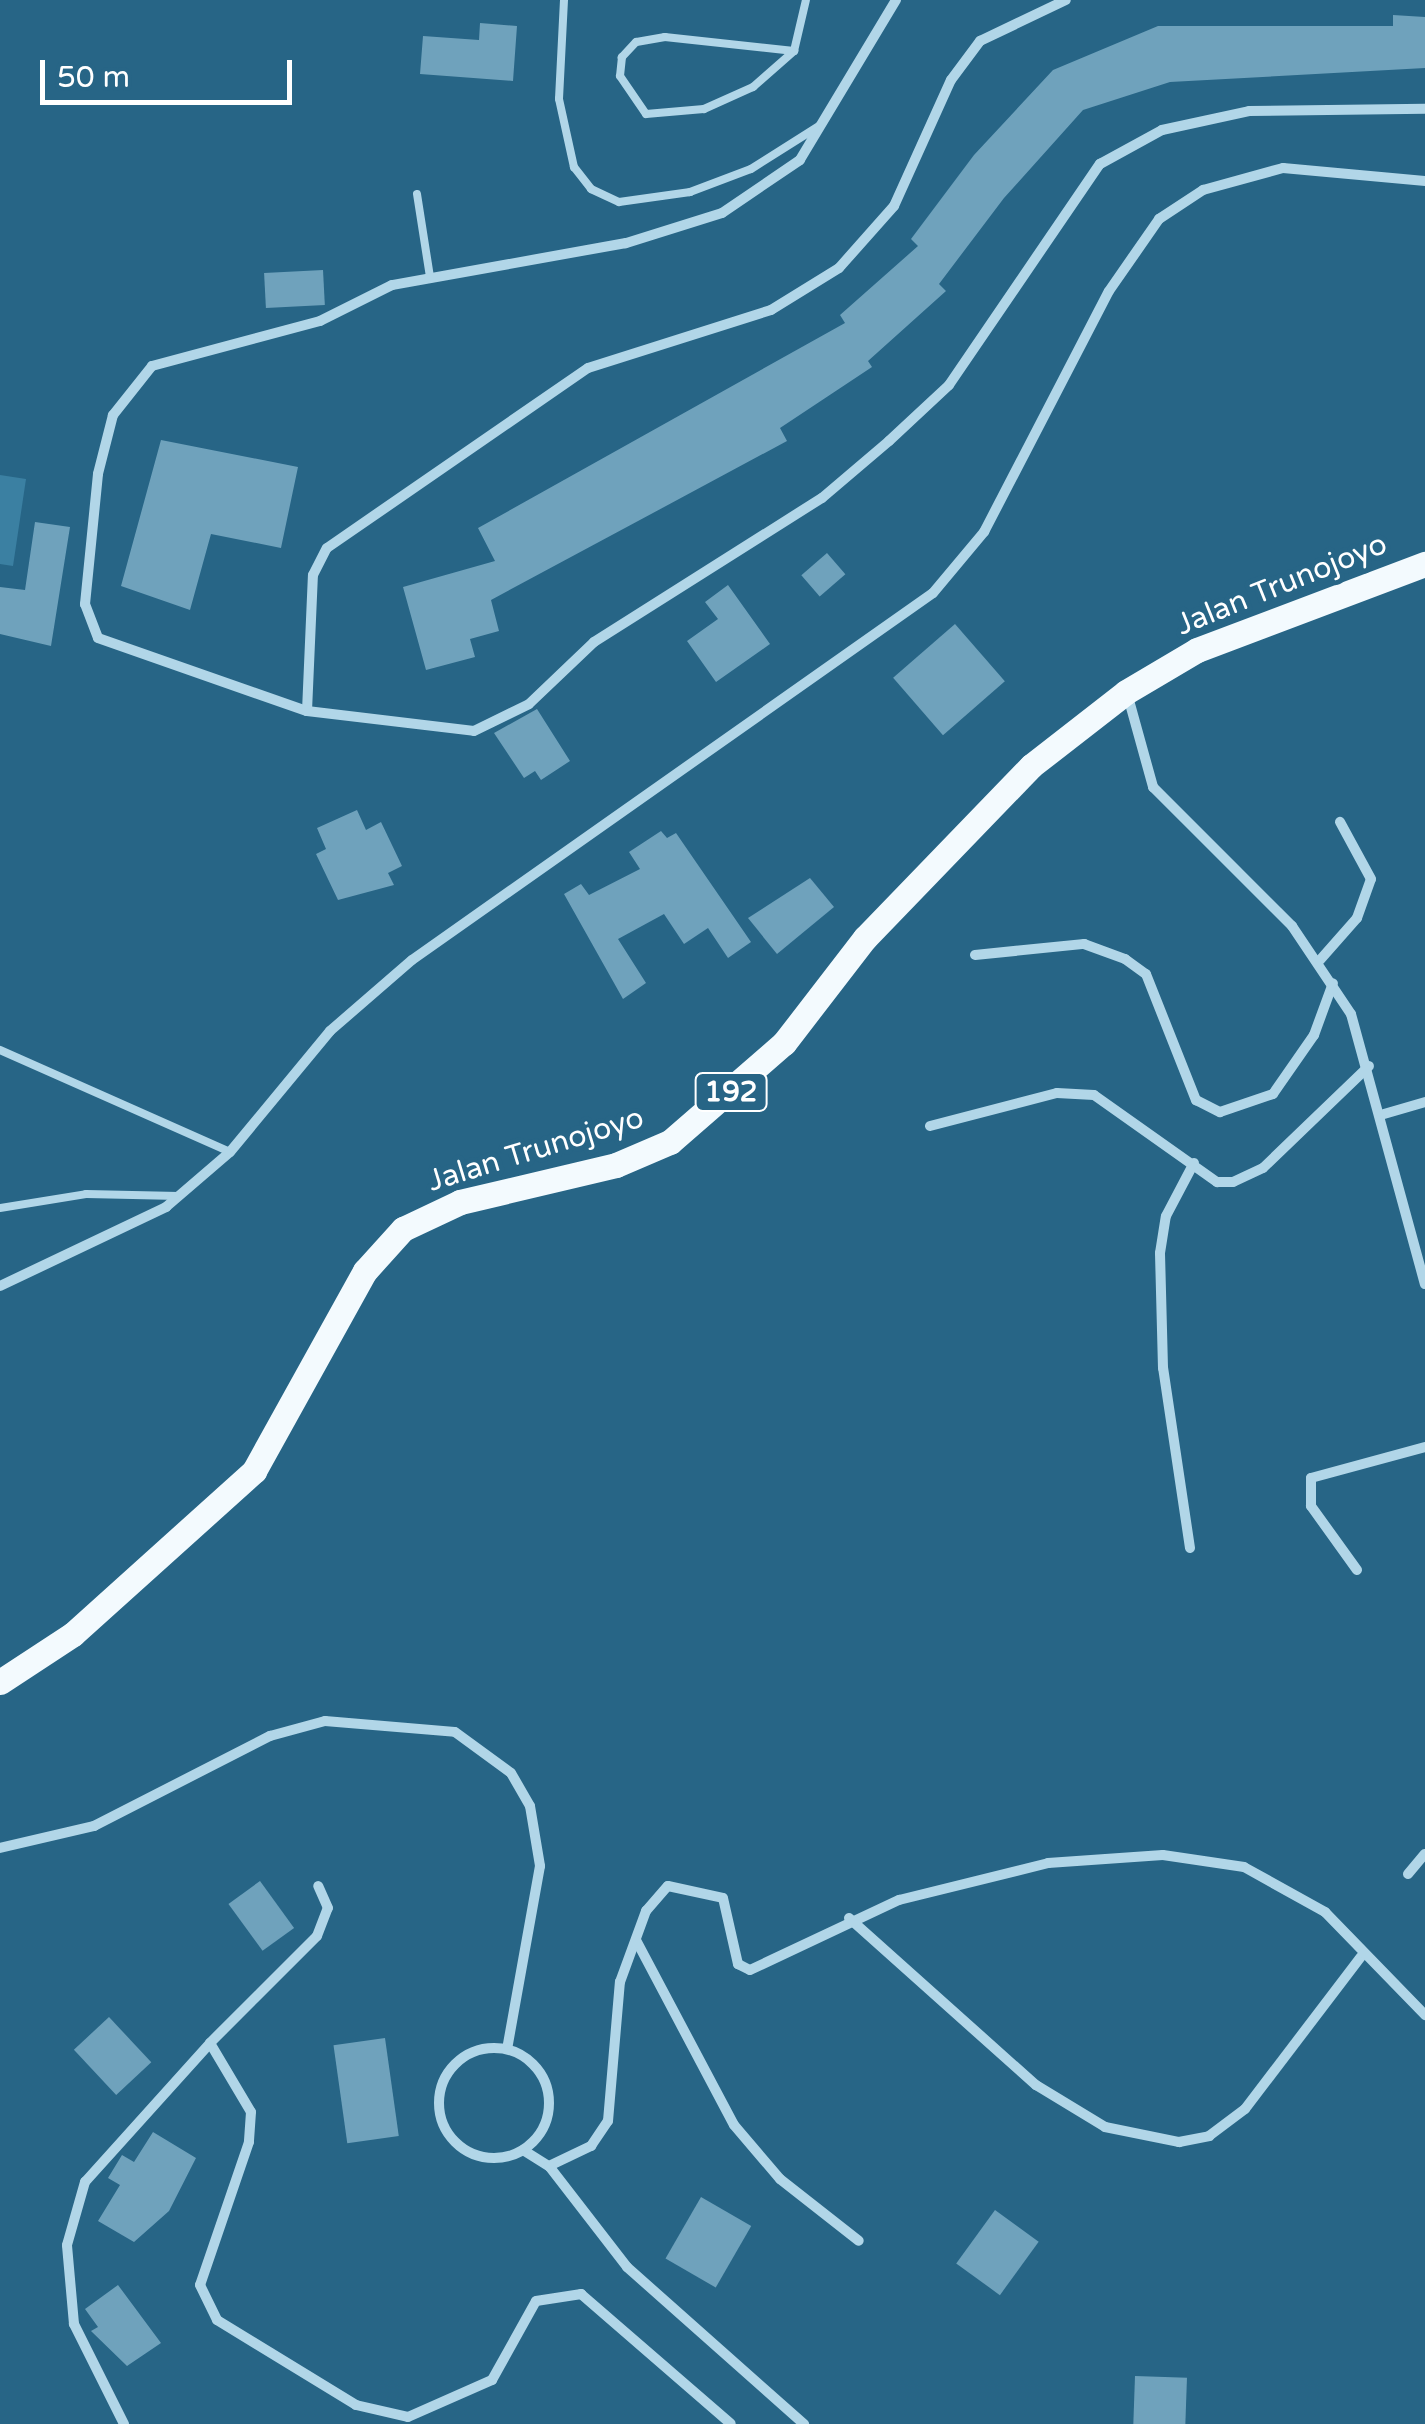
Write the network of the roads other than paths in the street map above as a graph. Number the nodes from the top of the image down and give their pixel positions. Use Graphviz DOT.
graph roads {
  1 [pos="564,0"];
  2 [pos="806,0"];
  3 [pos="896,0"];
  4 [pos="1066,0"];
  5 [pos="794,51"];
  6 [pos="1425,109"];
  7 [pos="827,121"];
  8 [pos="1425,181"];
  9 [pos="417,194"];
  10 [pos="430,278"];
  11 [pos="1425,564"];
  12 [pos="1126,692"];
  13 [pos="307,712"];
  14 [pos="1340,822"];
  15 [pos="975,954"];
  16 [pos="1320,960"];
  17 [pos="1333,982"];
  18 [pos="0,1050"];
  19 [pos="1369,1066"];
  20 [pos="1425,1102"];
  21 [pos="1384,1114"];
  22 [pos="930,1126"];
  23 [pos="230,1152"];
  24 [pos="1194,1163"];
  25 [pos="179,1196"];
  26 [pos="0,1208"];
  27 [pos="1425,1284"];
  28 [pos="0,1286"];
  29 [pos="1425,1447"];
  30 [pos="1190,1548"];
  31 [pos="1357,1570"];
  32 [pos="0,1682"];
  33 [pos="0,1848"];
  34 [pos="1425,1854"];
  35 [pos="1408,1874"];
  36 [pos="318,1886"];
  37 [pos="849,1918"];
  38 [pos="636,1940"];
  39 [pos="1361,1957"];
  40 [pos="1425,2014"];
  41 [pos="210,2043"];
  42 [pos="507,2049"];
  43 [pos="523,2150"];
  44 [pos="549,2166"];
  45 [pos="858,2241"];
  46 [pos="124,2424"];
  47 [pos="731,2424"];
  48 [pos="804,2424"];
  1 -- 7 [label="lane"];
  2 -- 5 [label="lane"];
  3 -- 7 [label="street"];
  4 -- 13 [label="street"];
  5 -- 5 [label="lane"];
  6 -- 13 [label="street"];
  7 -- 10 [label="street"];
  8 -- 23 [label="street"];
  9 -- 10 [label="lane"];
  10 -- 13 [label="street"];
  11 -- 12 [label="main road, Jalan Trunojoyo / 192"];
  12 -- 16 [label="street"];
  12 -- 32 [label="main road, Jalan Trunojoyo / 192"];
  14 -- 16 [label="street"];
  15 -- 17 [label="street"];
  16 -- 17 [label="street"];
  17 -- 19 [label="street"];
  18 -- 23 [label="lane"];
  19 -- 21 [label="street"];
  19 -- 24 [label="street"];
  20 -- 21 [label="street"];
  21 -- 27 [label="street"];
  22 -- 24 [label="street"];
  23 -- 25 [label="street"];
  24 -- 30 [label="street"];
  25 -- 26 [label="lane"];
  25 -- 28 [label="street"];
  29 -- 31 [label="street"];
  33 -- 42 [label="street"];
  34 -- 35 [label="street"];
  36 -- 41 [label="street"];
  37 -- 38 [label="street"];
  37 -- 39 [label="street"];
  37 -- 39 [label="street"];
  38 -- 44 [label="street"];
  38 -- 45 [label="street"];
  39 -- 40 [label="street"];
  41 -- 46 [label="street"];
  41 -- 47 [label="street"];
  42 -- 43 [label="street"];
  42 -- 43 [label="street"];
  43 -- 44 [label="street"];
  44 -- 48 [label="street"];
}
